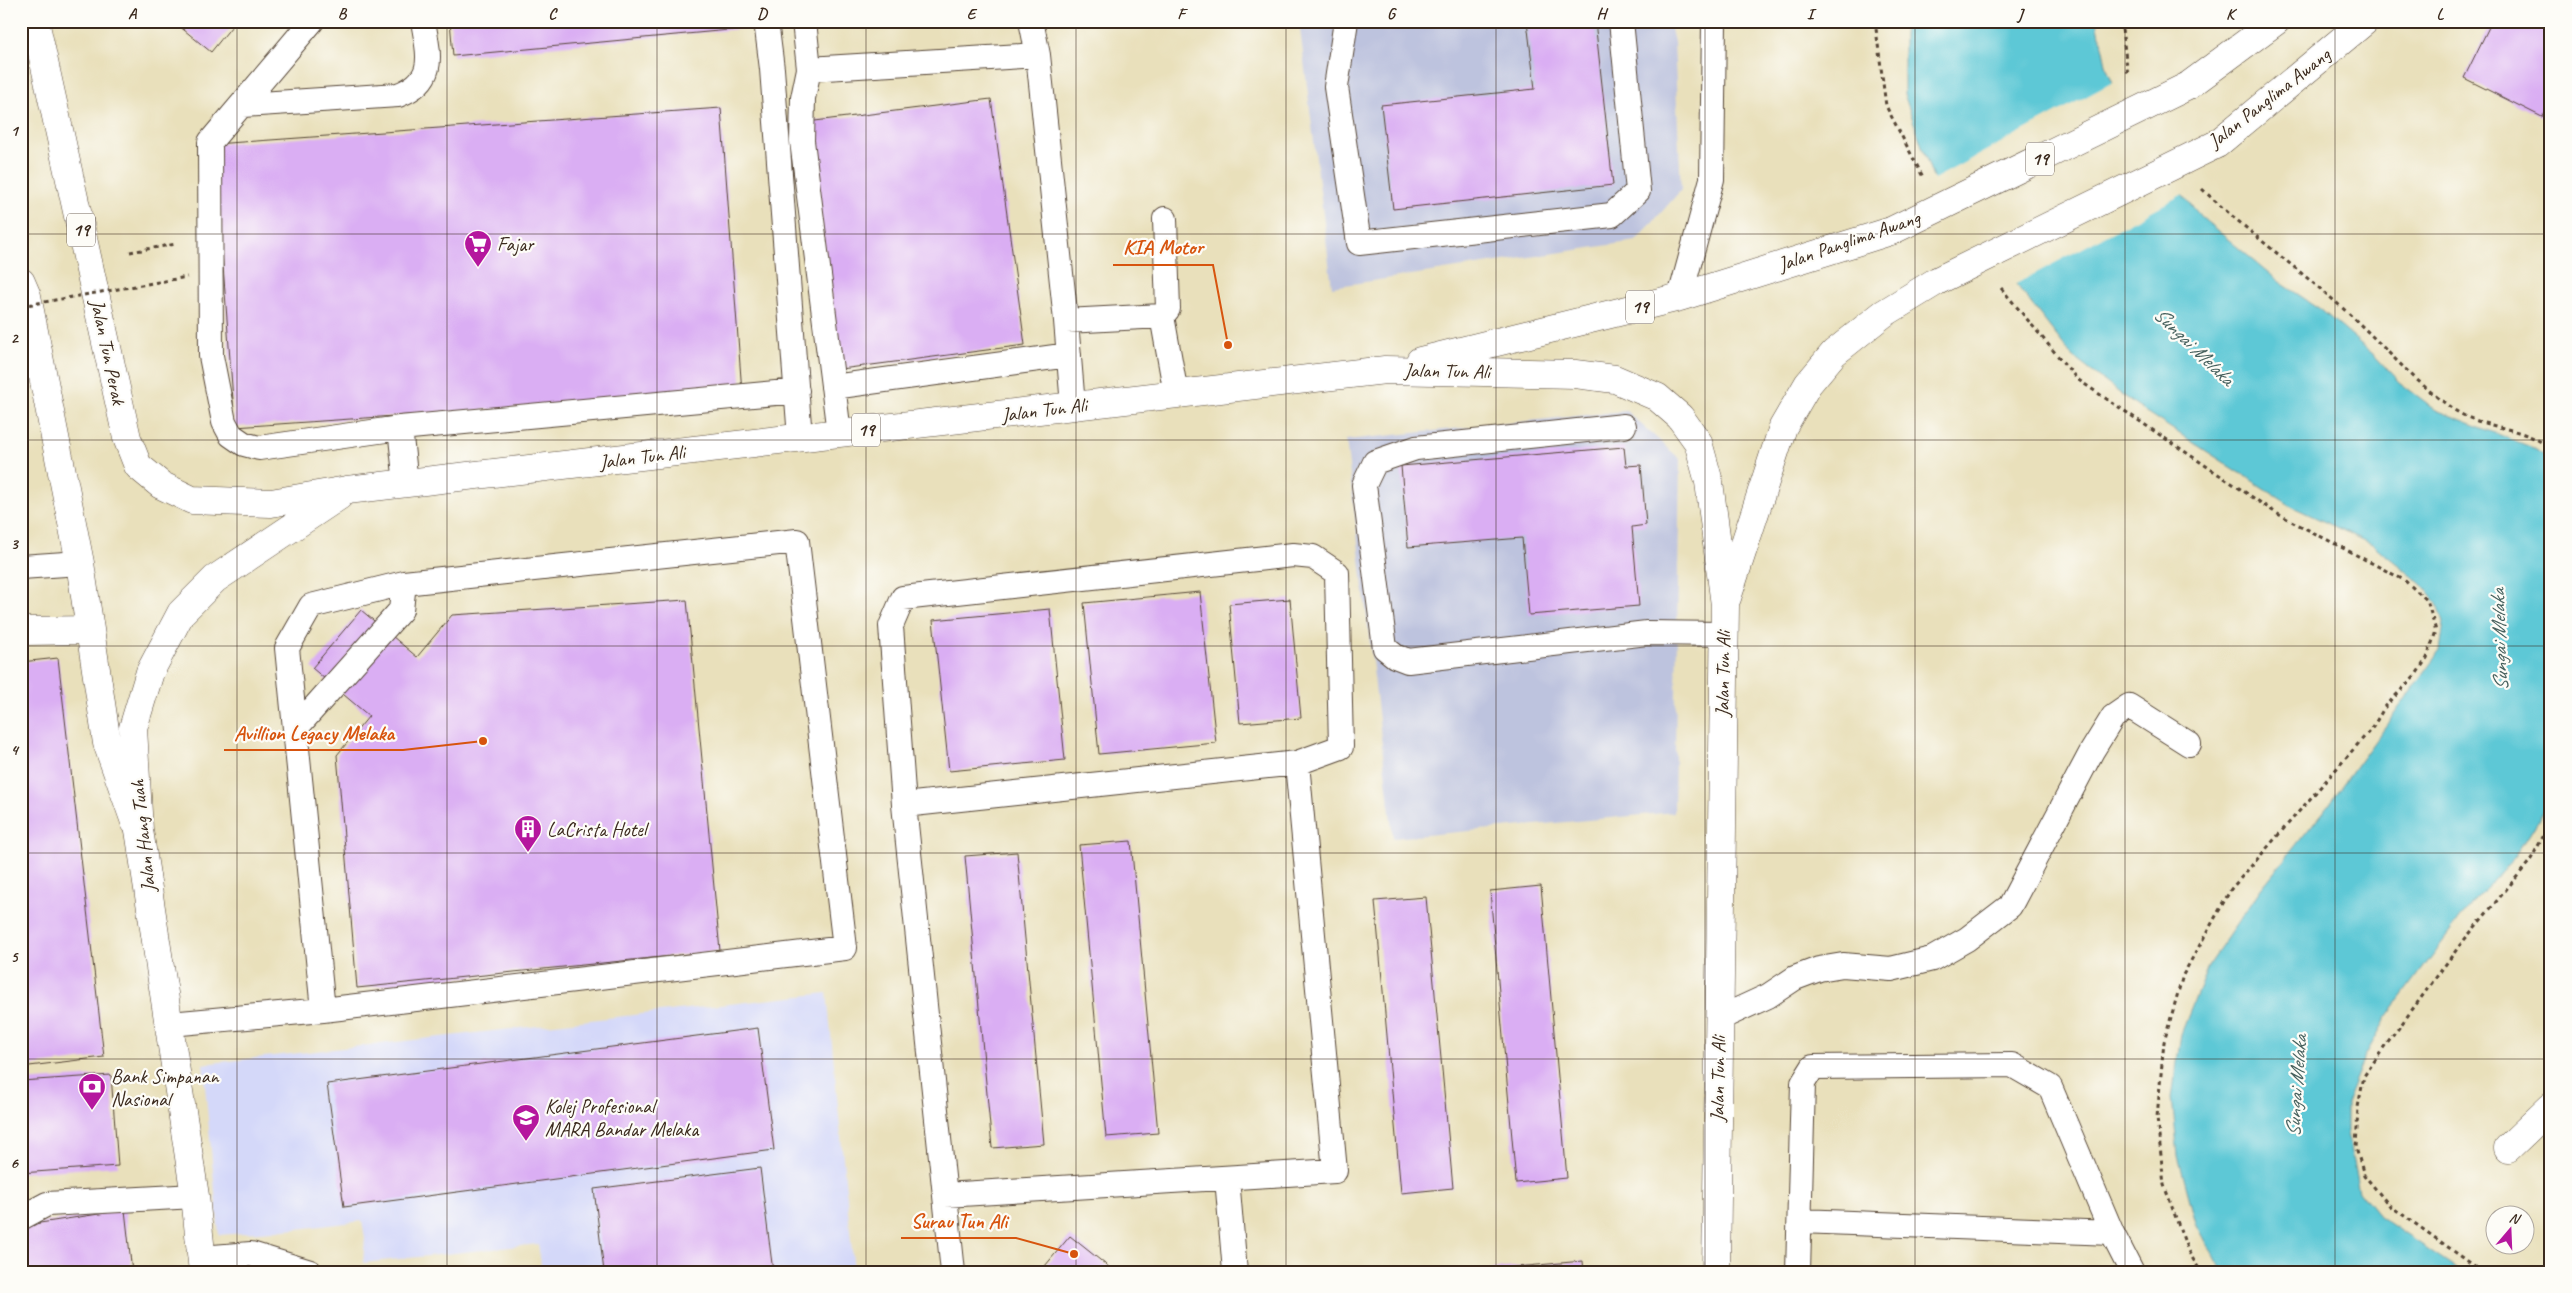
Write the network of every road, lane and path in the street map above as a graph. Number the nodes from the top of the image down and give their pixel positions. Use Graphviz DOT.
graph roads {
  1 [pos="35,21"];
  2 [pos="312,21"];
  3 [pos="423,21"];
  4 [pos="766,21"];
  5 [pos="804,21"];
  6 [pos="1031,21"];
  7 [pos="1346,21"];
  8 [pos="1621,21"];
  9 [pos="1714,21"];
  10 [pos="1875,21"];
  11 [pos="2121,21"];
  12 [pos="2276,21"];
  13 [pos="2365,21"];
  14 [pos="1038,56"];
  15 [pos="809,69"];
  16 [pos="2129,79"];
  17 [pos="243,105"];
  18 [pos="2197,182"];
  19 [pos="1928,185"];
  20 [pos="1165,219"];
  21 [pos="161,247"];
  22 [pos="130,252"];
  23 [pos="187,277"];
  24 [pos="1995,280"];
  25 [pos="21,282"];
  26 [pos="1680,297"];
  27 [pos="21,306"];
  28 [pos="1162,316"];
  29 [pos="1066,321"];
  30 [pos="1069,356"];
  31 [pos="31,367"];
  32 [pos="1385,370"];
  33 [pos="833,388"];
  34 [pos="797,392"];
  35 [pos="1176,394"];
  36 [pos="1073,406"];
  37 [pos="1624,426"];
  38 [pos="400,428"];
  39 [pos="839,434"];
  40 [pos="800,438"];
  41 [pos="2551,449"];
  42 [pos="406,484"];
  43 [pos="347,490"];
  44 [pos="80,563"];
  45 [pos="21,567"];
  46 [pos="404,583"];
  47 [pos="1725,605"];
  48 [pos="89,630"];
  49 [pos="21,631"];
  50 [pos="1723,634"];
  51 [pos="296,728"];
  52 [pos="2189,744"];
  53 [pos="1297,763"];
  54 [pos="904,806"];
  55 [pos="2551,822"];
  56 [pos="138,830"];
  57 [pos="323,1010"];
  58 [pos="1718,1019"];
  59 [pos="170,1024"];
  60 [pos="2551,1107"];
  61 [pos="2508,1148"];
  62 [pos="1227,1178"];
  63 [pos="945,1195"];
  64 [pos="195,1196"];
  65 [pos="21,1218"];
  66 [pos="1800,1221"];
  67 [pos="2112,1233"];
  68 [pos="202,1265"];
  69 [pos="310,1272"];
  70 [pos="953,1272"];
  71 [pos="1235,1272"];
  72 [pos="1716,1272"];
  73 [pos="1798,1272"];
  74 [pos="2132,1272"];
  75 [pos="2202,1272"];
  76 [pos="2483,1272"];
  1 -- 43 [label="main road, Jalan Tun Perak / 19"];
  2 -- 17 [label="lane"];
  3 -- 17 [label="lane"];
  4 -- 34 [label="lane"];
  5 -- 15 [label="lane"];
  6 -- 14 [label="lane"];
  7 -- 8 [label="lane"];
  9 -- 26 [label="lane"];
  10 -- 19 [label="path"];
  11 -- 16 [label="path"];
  12 -- 26 [label="main road, Jalan Panglima Awang / 19, bridge"];
  13 -- 47 [label="main road, Jalan Panglima Awang, bridge"];
  14 -- 15 [label="lane"];
  14 -- 29 [label="lane"];
  15 -- 33 [label="lane"];
  17 -- 38 [label="lane"];
  18 -- 41 [label="path"];
  20 -- 28 [label="lane"];
  21 -- 22 [label="path"];
  23 -- 27 [label="path, bridge"];
  24 -- 75 [label="path"];
  25 -- 31 [label="main road"];
  26 -- 32 [label="main road, Jalan Panglima Awang / 19"];
  28 -- 29 [label="lane"];
  28 -- 35 [label="lane"];
  29 -- 30 [label="lane"];
  30 -- 33 [label="lane"];
  30 -- 36 [label="lane"];
  31 -- 44 [label="main road"];
  32 -- 35 [label="main road, Jalan Tun Ali / 19"];
  32 -- 47 [label="main road, Jalan Tun Ali / 19"];
  33 -- 39 [label="lane"];
  34 -- 38 [label="lane"];
  34 -- 40 [label="lane"];
  35 -- 36 [label="main road, Jalan Tun Ali / 19"];
  36 -- 39 [label="main road, Jalan Tun Ali / 19"];
  37 -- 50 [label="lane"];
  38 -- 42 [label="lane"];
  39 -- 40 [label="main road, Jalan Tun Ali / 19"];
  40 -- 42 [label="main road, Jalan Tun Ali / 19"];
  42 -- 43 [label="main road, Jalan Tun Ali / 19"];
  43 -- 56 [label="main road, Jalan Hang Tuah"];
  44 -- 45 [label="lane"];
  44 -- 48 [label="main road"];
  46 -- 51 [label="lane"];
  46 -- 51 [label="lane"];
  46 -- 57 [label="lane"];
  47 -- 50 [label="main road, Jalan Tun Ali"];
  48 -- 49 [label="main road"];
  48 -- 56 [label="main road"];
  50 -- 58 [label="main road, Jalan Tun Ali"];
  51 -- 57 [label="lane"];
  52 -- 58 [label="lane"];
  53 -- 54 [label="lane"];
  53 -- 54 [label="lane"];
  53 -- 62 [label="lane"];
  54 -- 63 [label="lane"];
  55 -- 76 [label="path"];
  56 -- 59 [label="main road, Jalan Hang Tuah"];
  57 -- 59 [label="lane"];
  58 -- 72 [label="main road, Jalan Tun Ali"];
  59 -- 64 [label="main road, Jalan Hang Tuah"];
  60 -- 61 [label="main road"];
  62 -- 63 [label="lane"];
  62 -- 71 [label="lane"];
  63 -- 70 [label="lane"];
  64 -- 65 [label="lane"];
  64 -- 68 [label="main road, Jalan Hang Tuah"];
  66 -- 67 [label="lane"];
  66 -- 67 [label="lane"];
  66 -- 73 [label="lane"];
  67 -- 74 [label="lane"];
  68 -- 69 [label="lane"];
}
